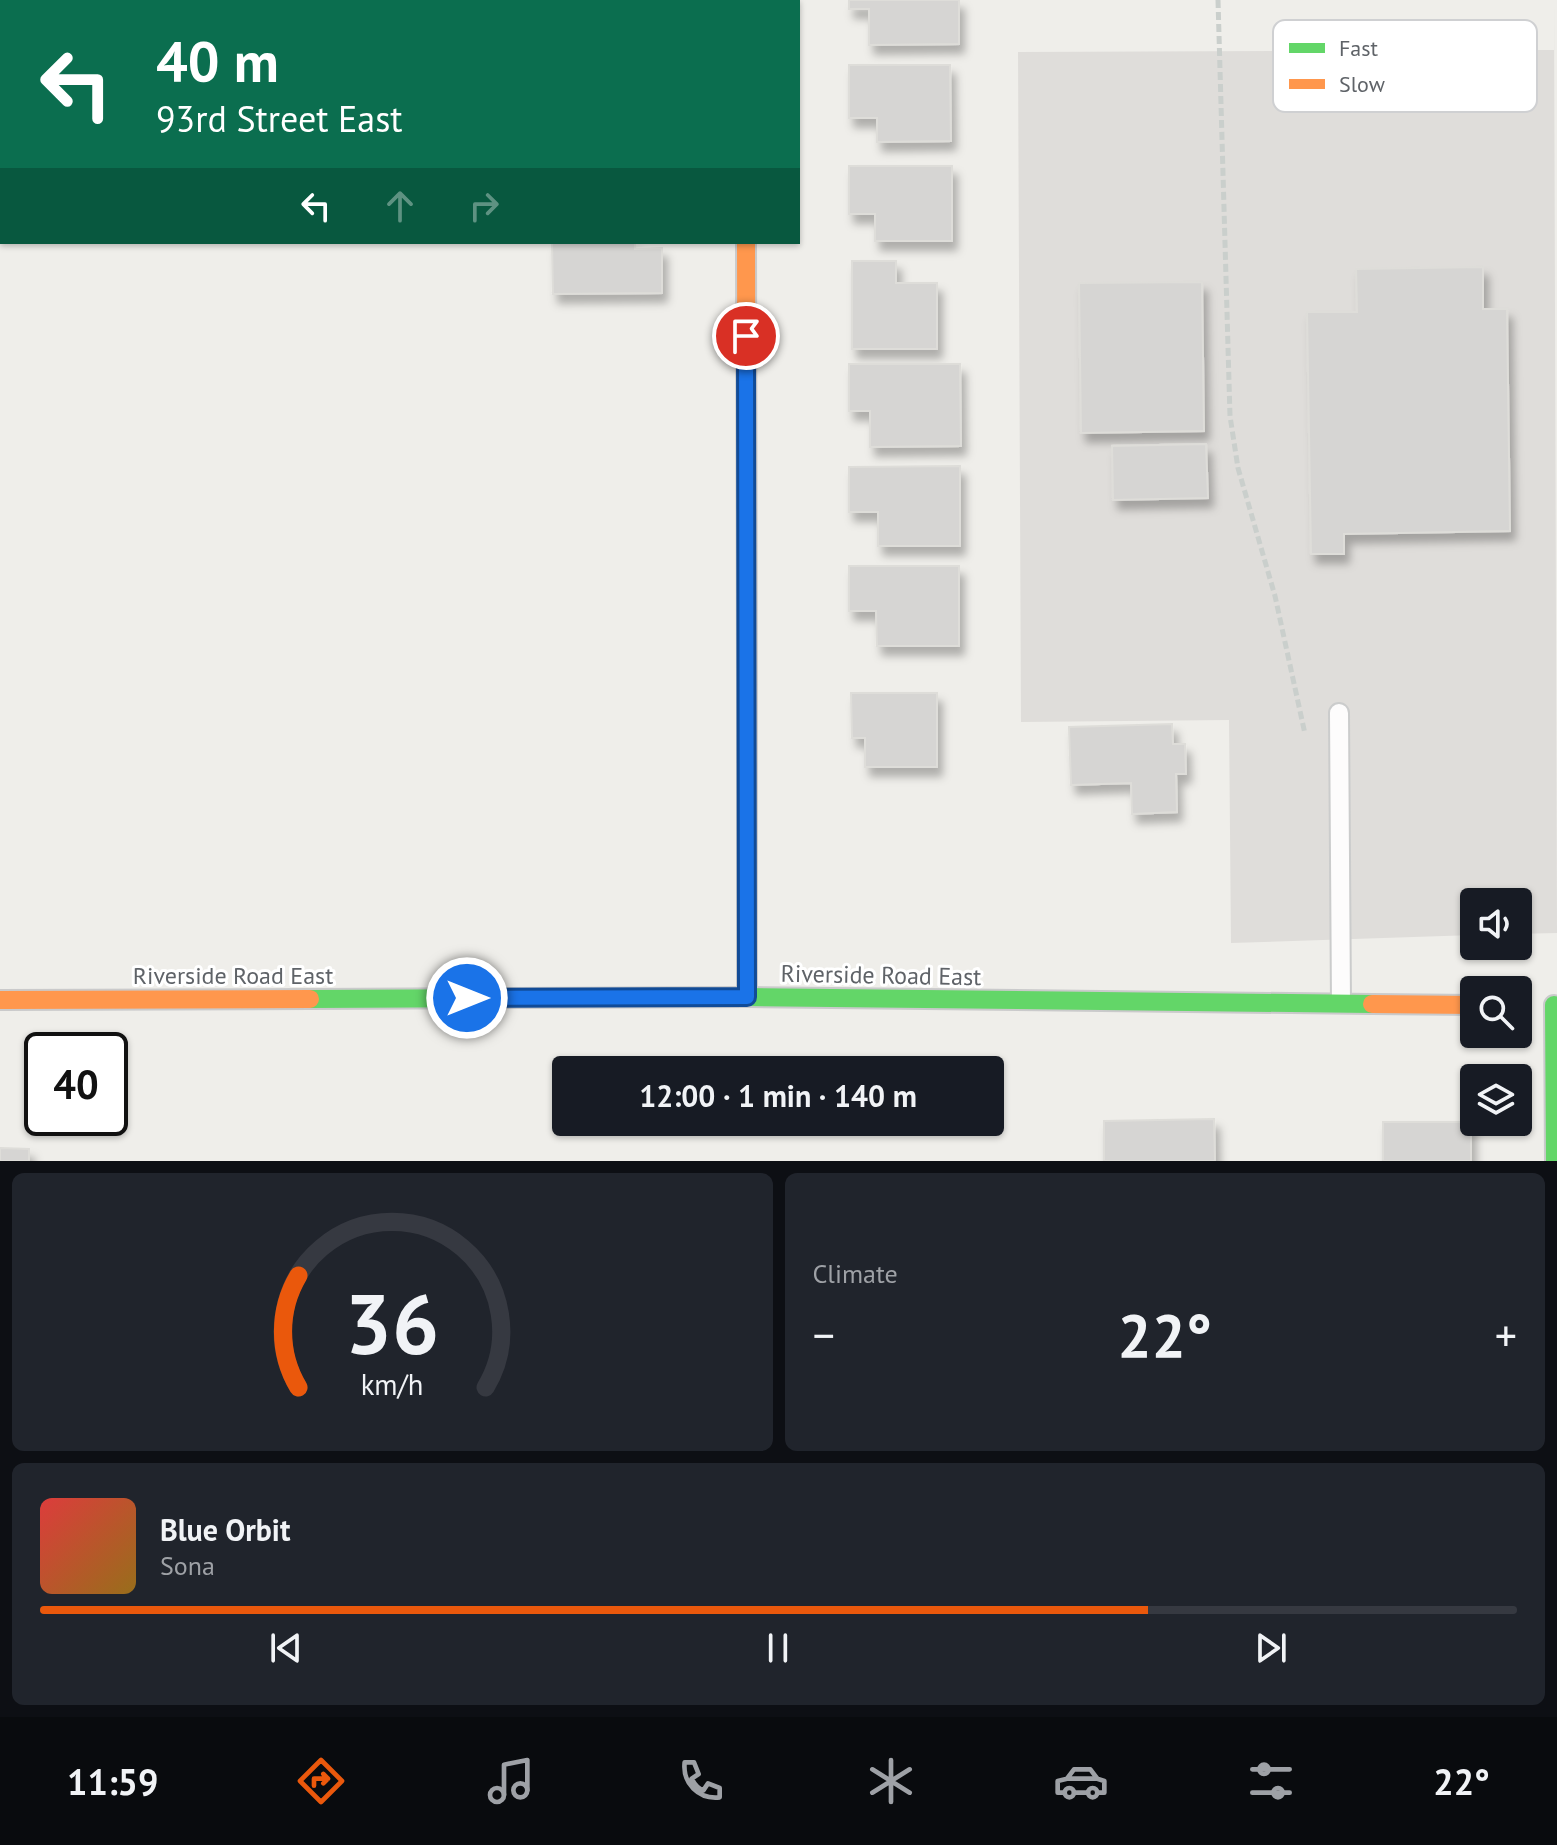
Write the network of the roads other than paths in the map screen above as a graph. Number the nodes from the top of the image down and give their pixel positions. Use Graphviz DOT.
graph roads {
  1 [pos="746,244"];
  2 [pos="1339,713"];
  3 [pos="747,997"];
  4 [pos="0,1000"];
  5 [pos="1341,1003"];
  6 [pos="1556,1003"];
  7 [pos="1460,1005"];
  8 [pos="1532,1005"];
  9 [pos="1555,1161"];
  1 -- 3 [label="street"];
  2 -- 5 [label="lane"];
  3 -- 4 [label="street, Riverside Road East"];
  3 -- 5 [label="street, Riverside Road East"];
  5 -- 7 [label="street, Riverside Road East"];
  6 -- 8 [label="street"];
  6 -- 9 [label="street"];
}
